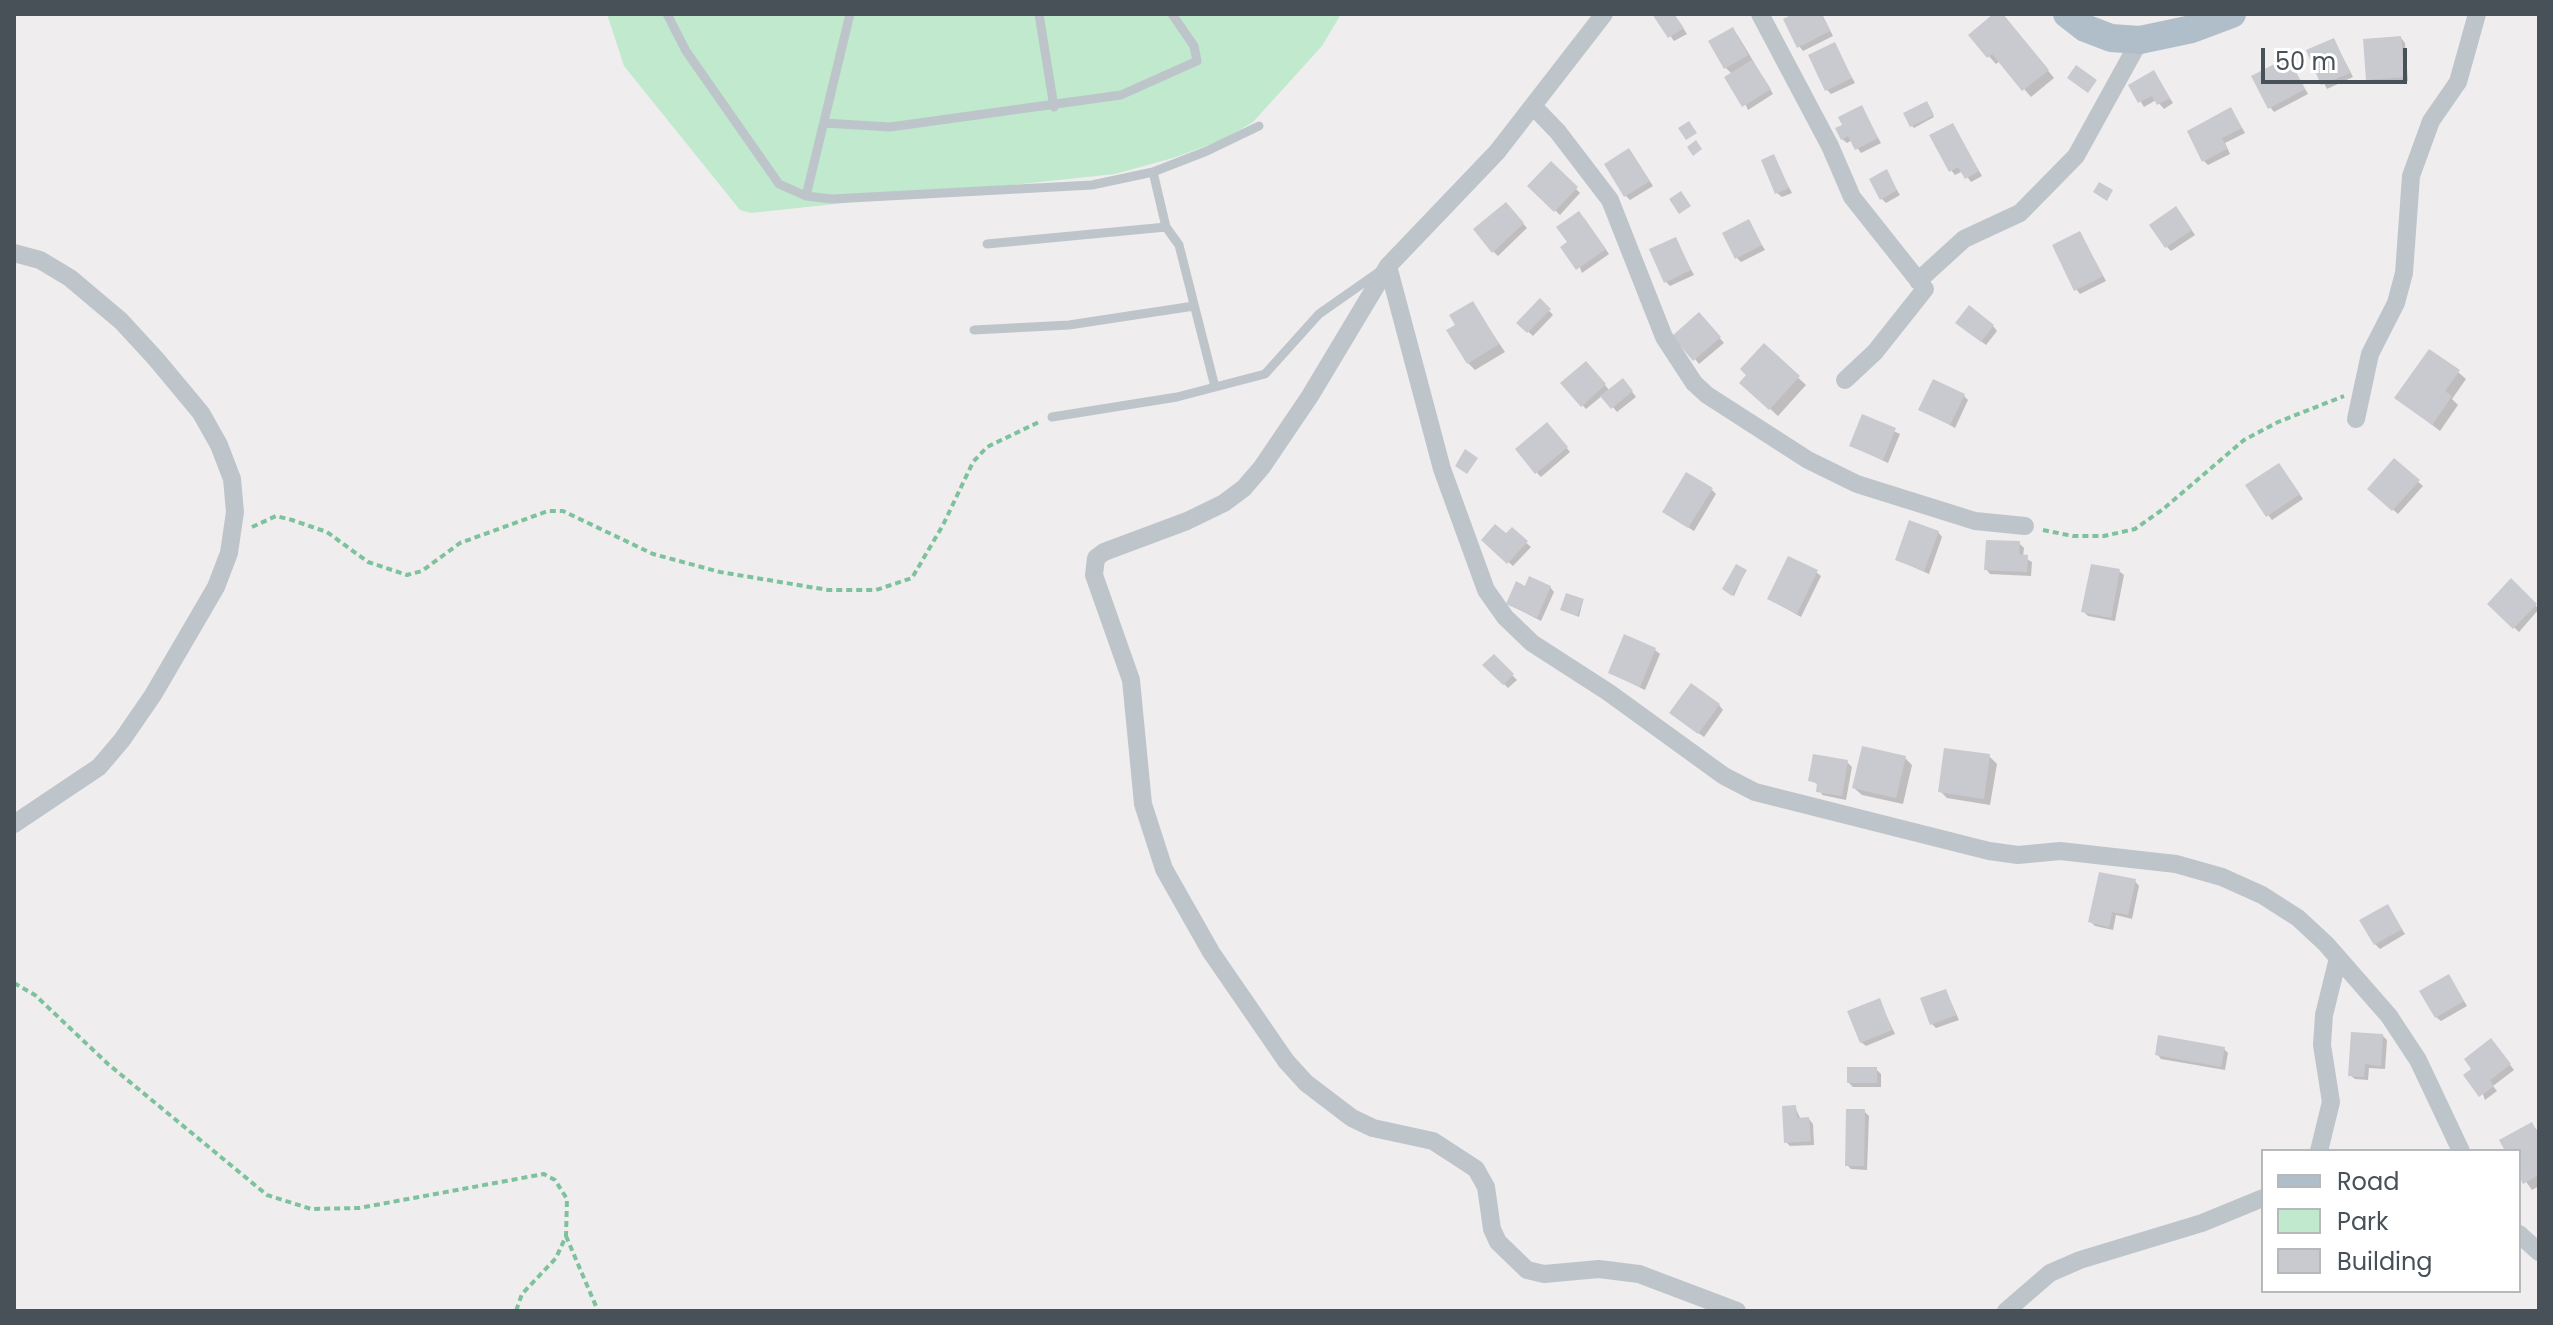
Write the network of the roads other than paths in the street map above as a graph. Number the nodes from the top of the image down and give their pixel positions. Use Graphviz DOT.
graph roads {
  1 [pos="667,14"];
  2 [pos="850,14"];
  3 [pos="1039,14"];
  4 [pos="1172,14"];
  5 [pos="1604,14"];
  6 [pos="1760,14"];
  7 [pos="2067,14"];
  8 [pos="2232,14"];
  9 [pos="2477,14"];
  10 [pos="2140,40"];
  11 [pos="1533,106"];
  12 [pos="1054,107"];
  13 [pos="824,123"];
  14 [pos="1259,126"];
  15 [pos="1153,172"];
  16 [pos="806,196"];
  17 [pos="1166,227"];
  18 [pos="987,244"];
  19 [pos="14,253"];
  20 [pos="1388,266"];
  21 [pos="1918,281"];
  22 [pos="1194,306"];
  23 [pos="974,330"];
  24 [pos="1845,380"];
  25 [pos="1215,387"];
  26 [pos="1052,417"];
  27 [pos="2356,419"];
  28 [pos="2025,526"];
  29 [pos="14,824"];
  30 [pos="2338,958"];
  31 [pos="2319,1149"];
  32 [pos="2460,1149"];
  33 [pos="2261,1199"];
  34 [pos="2521,1236"];
  35 [pos="2539,1252"];
  36 [pos="1737,1311"];
  37 [pos="2006,1311"];
  1 -- 16 [label="lane"];
  2 -- 13 [label="lane"];
  3 -- 12 [label="lane"];
  4 -- 12 [label="lane"];
  5 -- 11 [label="street"];
  6 -- 21 [label="street"];
  7 -- 10 [label="main road"];
  8 -- 10 [label="main road"];
  9 -- 27 [label="street"];
  10 -- 21 [label="street"];
  11 -- 20 [label="street"];
  11 -- 28 [label="street"];
  12 -- 13 [label="lane"];
  13 -- 16 [label="lane"];
  14 -- 15 [label="lane"];
  15 -- 16 [label="lane"];
  15 -- 17 [label="lane"];
  17 -- 18 [label="lane"];
  17 -- 22 [label="lane"];
  19 -- 29 [label="street"];
  20 -- 25 [label="lane"];
  20 -- 30 [label="street"];
  20 -- 36 [label="street"];
  21 -- 24 [label="street"];
  22 -- 23 [label="lane"];
  22 -- 25 [label="lane"];
  25 -- 26 [label="lane"];
  30 -- 31 [label="street"];
  30 -- 32 [label="street"];
  33 -- 37 [label="street"];
  34 -- 35 [label="street"];
}
